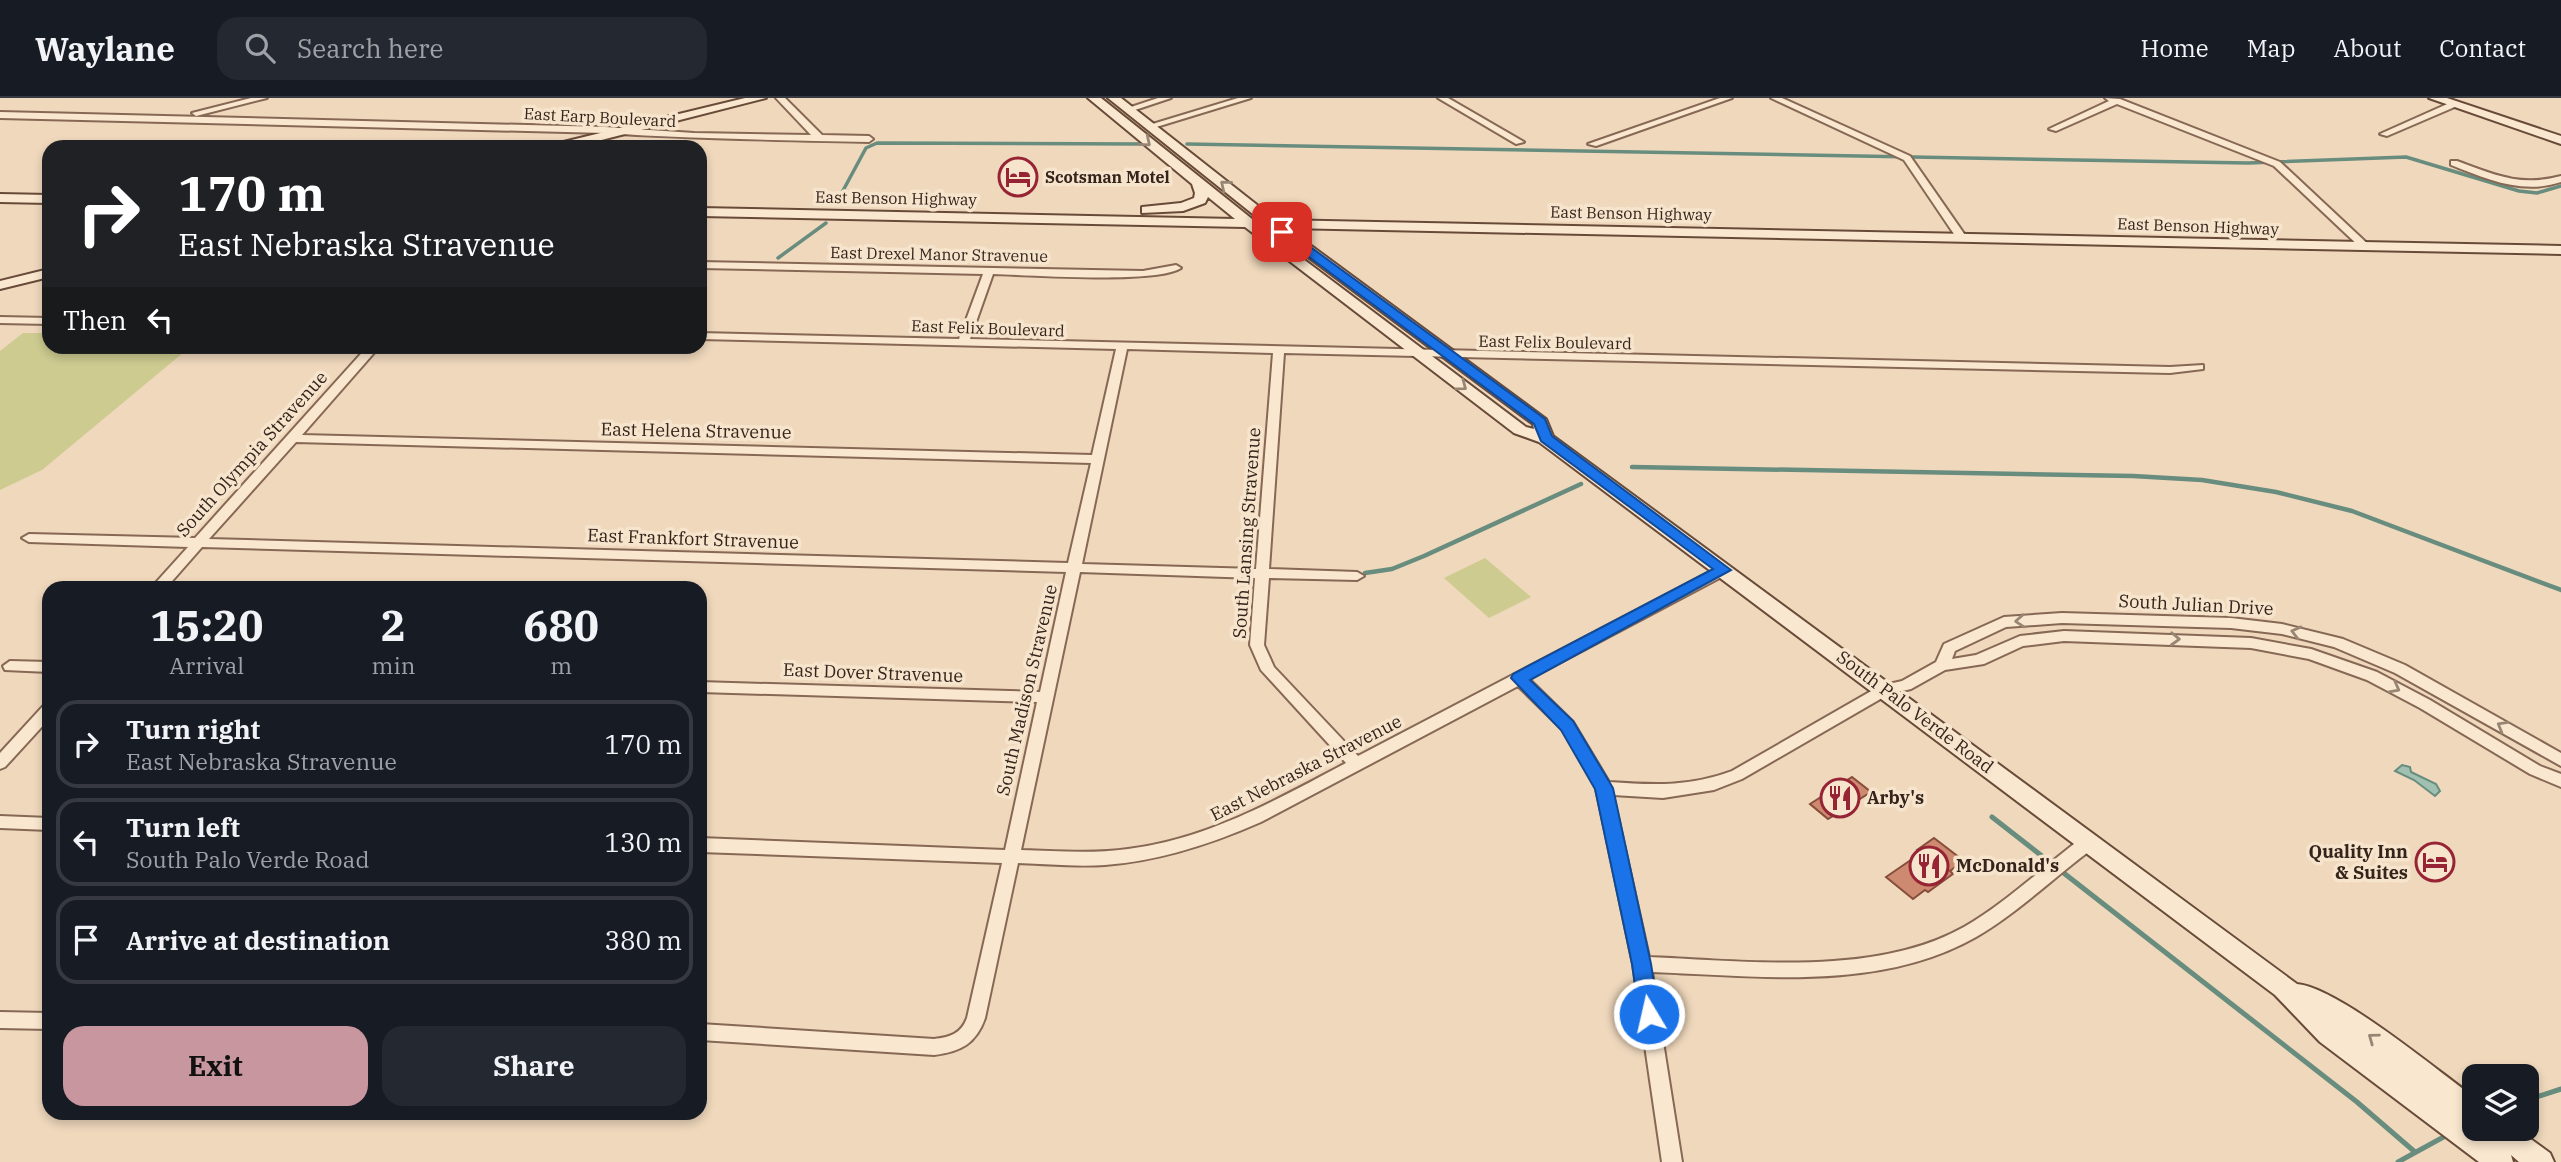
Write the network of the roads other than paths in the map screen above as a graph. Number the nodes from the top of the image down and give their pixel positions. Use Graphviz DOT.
graph roads {
  1 [pos="263,98"];
  2 [pos="760,98"];
  3 [pos="780,98"];
  4 [pos="1094,98"];
  5 [pos="1114,98"];
  6 [pos="1167,98"];
  7 [pos="1247,98"];
  8 [pos="1442,98"];
  9 [pos="1728,98"];
  10 [pos="1775,98"];
  11 [pos="2435,98"];
  12 [pos="2113,99"];
  13 [pos="2454,104"];
  14 [pos="1129,109"];
  15 [pos="0,115"];
  16 [pos="172,118"];
  17 [pos="1150,126"];
  18 [pos="2053,129"];
  19 [pos="627,130"];
  20 [pos="2384,134"];
  21 [pos="820,139"];
  22 [pos="869,139"];
  23 [pos="587,140"];
  24 [pos="2561,141"];
  25 [pos="1519,142"];
  26 [pos="1593,144"];
  27 [pos="2454,163"];
  28 [pos="2561,179"];
  29 [pos="1198,183"];
  30 [pos="0,188"];
  31 [pos="42,190"];
  32 [pos="42,192"];
  33 [pos="0,198"];
  34 [pos="42,199"];
  35 [pos="42,199"];
  36 [pos="707,202"];
  37 [pos="1138,210"];
  38 [pos="707,212"];
  39 [pos="1235,212"];
  40 [pos="1260,212"];
  41 [pos="1248,223"];
  42 [pos="1272,223"];
  43 [pos="1355,225"];
  44 [pos="1657,226"];
  45 [pos="1959,232"];
  46 [pos="2356,236"];
  47 [pos="2561,240"];
  48 [pos="2366,247"];
  49 [pos="2561,250"];
  50 [pos="1320,261"];
  51 [pos="707,265"];
  52 [pos="1176,268"];
  53 [pos="989,271"];
  54 [pos="42,275"];
  55 [pos="0,285"];
  56 [pos="0,320"];
  57 [pos="42,321"];
  58 [pos="707,336"];
  59 [pos="963,342"];
  60 [pos="1122,347"];
  61 [pos="1279,351"];
  62 [pos="368,354"];
  63 [pos="1419,354"];
  64 [pos="1447,355"];
  65 [pos="2199,367"];
  66 [pos="1545,438"];
  67 [pos="293,439"];
  68 [pos="1097,458"];
  69 [pos="29,538"];
  70 [pos="199,543"];
  71 [pos="1074,567"];
  72 [pos="1724,570"];
  73 [pos="1261,572"];
  74 [pos="1357,576"];
  75 [pos="164,581"];
  76 [pos="2088,619"];
  77 [pos="2107,637"];
  78 [pos="1942,665"];
  79 [pos="10,666"];
  80 [pos="42,667"];
  81 [pos="1519,678"];
  82 [pos="707,687"];
  83 [pos="1885,690"];
  84 [pos="1045,697"];
  85 [pos="2465,705"];
  86 [pos="42,717"];
  87 [pos="2448,718"];
  88 [pos="2561,760"];
  89 [pos="0,764"];
  90 [pos="1357,765"];
  91 [pos="2561,781"];
  92 [pos="1604,788"];
  93 [pos="0,822"];
  94 [pos="42,824"];
  95 [pos="2089,842"];
  96 [pos="707,845"];
  97 [pos="1010,855"];
  98 [pos="1642,964"];
  99 [pos="2284,987"];
  100 [pos="0,1020"];
  101 [pos="42,1021"];
  102 [pos="707,1032"];
  103 [pos="2462,1103"];
  104 [pos="2507,1141"];
  105 [pos="2522,1158"];
  106 [pos="1672,1162"];
  1 -- 16 [label="street"];
  2 -- 19 [label="main road"];
  3 -- 21 [label="street"];
  4 -- 29 [label="main road, South Palo Verde Road, one-way"];
  5 -- 14 [label="main road, South Palo Verde Road"];
  6 -- 14 [label="street"];
  7 -- 17 [label="street"];
  8 -- 25 [label="street"];
  9 -- 26 [label="street"];
  10 -- 45 [label="street"];
  11 -- 13 [label="main road"];
  12 -- 18 [label="street"];
  12 -- 46 [label="street"];
  13 -- 20 [label="street"];
  13 -- 24 [label="main road"];
  14 -- 17 [label="main road, South Palo Verde Road"];
  15 -- 16 [label="street, East Earp Boulevard"];
  16 -- 19 [label="street, East Earp Boulevard"];
  40 -- 17 [label="main road, South Palo Verde Road, one-way"];
  19 -- 21 [label="street, East Earp Boulevard"];
  19 -- 23 [label="main road"];
  21 -- 22 [label="street, East Earp Boulevard"];
  27 -- 28 [label="street"];
  29 -- 37 [label="main road"];
  29 -- 39 [label="main road, South Palo Verde Road"];
  30 -- 31 [label="main road"];
  32 -- 34 [label="main road"];
  33 -- 35 [label="main road"];
  36 -- 37 [label="main road, East Benson Highway"];
  37 -- 39 [label="main road, East Benson Highway"];
  38 -- 41 [label="main road, East Benson Highway"];
  39 -- 40 [label="main road, East Benson Highway"];
  39 -- 41 [label="main road, South Palo Verde Road"];
  40 -- 42 [label="main road, South Palo Verde Road"];
  40 -- 44 [label="main road, East Benson Highway"];
  41 -- 42 [label="main road, East Benson Highway"];
  41 -- 63 [label="main road, South Palo Verde Road"];
  42 -- 43 [label="main road, East Benson Highway"];
  42 -- 50 [label="main road, South Palo Verde Road"];
  43 -- 44 [label="main road, East Benson Highway"];
  43 -- 50 [label="main road"];
  44 -- 45 [label="main road, East Benson Highway"];
  45 -- 46 [label="main road, East Benson Highway"];
  45 -- 48 [label="main road, East Benson Highway"];
  46 -- 47 [label="main road, East Benson Highway"];
  46 -- 48 [label="street"];
  48 -- 49 [label="main road, East Benson Highway"];
  50 -- 64 [label="main road, South Palo Verde Road"];
  51 -- 53 [label="street, East Drexel Manor Stravenue"];
  52 -- 53 [label="street, East Drexel Manor Stravenue"];
  53 -- 59 [label="street"];
  54 -- 55 [label="main road"];
  56 -- 57 [label="street"];
  58 -- 59 [label="street, East Felix Boulevard"];
  59 -- 60 [label="street, East Felix Boulevard"];
  60 -- 61 [label="street, East Felix Boulevard"];
  60 -- 68 [label="street, South Madison Stravenue"];
  61 -- 63 [label="street, East Felix Boulevard"];
  61 -- 73 [label="street, South Lansing Stravenue"];
  62 -- 67 [label="street, South Olympia Stravenue"];
  63 -- 64 [label="street, East Felix Boulevard"];
  63 -- 66 [label="main road, South Palo Verde Road, one-way"];
  64 -- 65 [label="street, East Felix Boulevard"];
  64 -- 66 [label="main road, South Palo Verde Road"];
  66 -- 72 [label="main road, South Palo Verde Road"];
  67 -- 68 [label="street, East Helena Stravenue"];
  67 -- 70 [label="street, South Olympia Stravenue"];
  68 -- 71 [label="street, South Madison Stravenue"];
  69 -- 70 [label="street, East Frankfort Stravenue"];
  70 -- 71 [label="street, East Frankfort Stravenue"];
  70 -- 75 [label="street, South Olympia Stravenue"];
  71 -- 73 [label="street, East Frankfort Stravenue"];
  71 -- 84 [label="street, South Madison Stravenue"];
  72 -- 81 [label="street, East Nebraska Stravenue"];
  72 -- 83 [label="main road, South Palo Verde Road"];
  73 -- 74 [label="street, East Frankfort Stravenue"];
  73 -- 90 [label="street, South Lansing Stravenue"];
  76 -- 77 [label="street"];
  76 -- 78 [label="street, South Julian Drive, one-way"];
  85 -- 76 [label="street, South Julian Drive, one-way"];
  77 -- 78 [label="street, South Julian Drive"];
  77 -- 87 [label="street, South Julian Drive, one-way"];
  78 -- 83 [label="street, South Julian Drive"];
  79 -- 80 [label="street"];
  81 -- 90 [label="street, East Nebraska Stravenue"];
  81 -- 92 [label="street"];
  82 -- 84 [label="street, East Dover Stravenue"];
  83 -- 92 [label="street, South Julian Drive"];
  83 -- 95 [label="main road, South Palo Verde Road"];
  84 -- 97 [label="street, South Madison Stravenue"];
  85 -- 87 [label="street"];
  88 -- 85 [label="street, South Julian Drive, one-way"];
  86 -- 89 [label="street"];
  87 -- 91 [label="street, South Julian Drive"];
  90 -- 97 [label="street, East Nebraska Stravenue"];
  92 -- 98 [label="street"];
  93 -- 94 [label="street"];
  95 -- 98 [label="street"];
  95 -- 99 [label="main road, South Palo Verde Road"];
  96 -- 97 [label="street, East Nebraska Stravenue"];
  97 -- 102 [label="street, South Madison Stravenue"];
  98 -- 106 [label="street"];
  103 -- 99 [label="main road, South Palo Verde Road, one-way"];
  99 -- 105 [label="main road, South Palo Verde Road"];
  100 -- 101 [label="street"];
  104 -- 105 [label="main road, South Palo Verde Road"];
}
